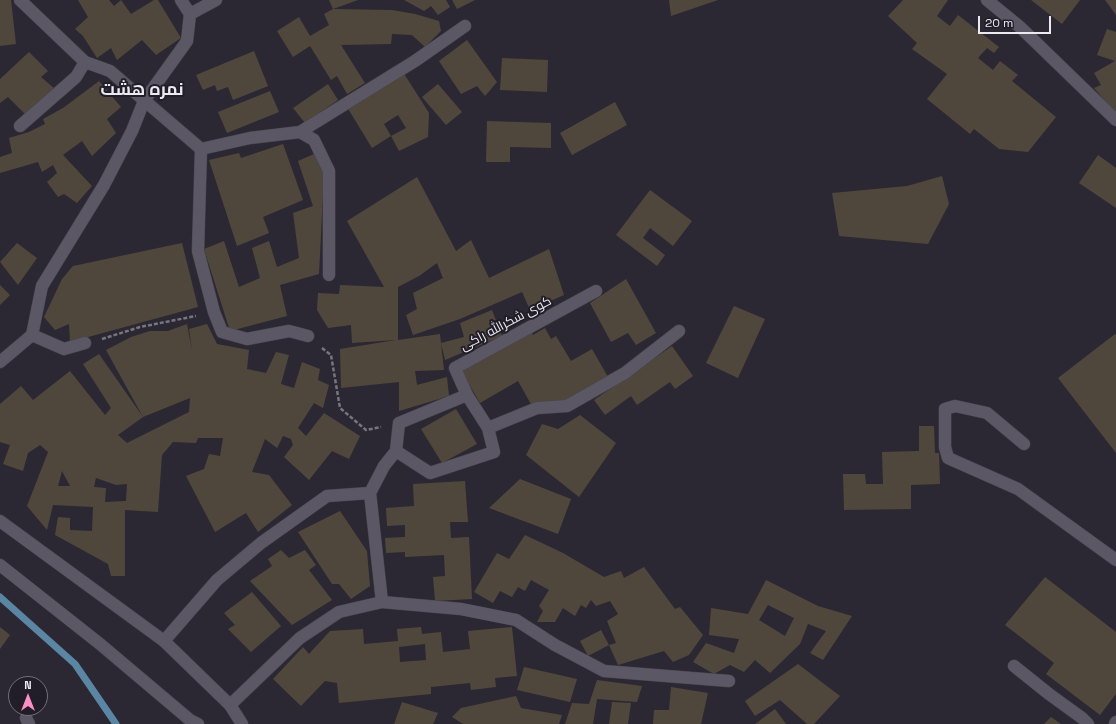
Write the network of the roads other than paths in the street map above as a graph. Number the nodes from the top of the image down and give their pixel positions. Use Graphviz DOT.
graph roads {
  1 [pos="20,0"];
  2 [pos="181,0"];
  3 [pos="216,0"];
  4 [pos="986,0"];
  5 [pos="190,14"];
  6 [pos="465,26"];
  7 [pos="85,62"];
  8 [pos="144,101"];
  9 [pos="1116,120"];
  10 [pos="20,126"];
  11 [pos="300,132"];
  12 [pos="201,148"];
  13 [pos="328,275"];
  14 [pos="596,291"];
  15 [pos="679,331"];
  16 [pos="32,335"];
  17 [pos="308,336"];
  18 [pos="85,344"];
  19 [pos="0,362"];
  20 [pos="467,395"];
  21 [pos="488,428"];
  22 [pos="1024,444"];
  23 [pos="396,451"];
  24 [pos="370,493"];
  25 [pos="0,521"];
  26 [pos="1116,560"];
  27 [pos="0,565"];
  28 [pos="382,602"];
  29 [pos="164,641"];
  30 [pos="1014,666"];
  31 [pos="729,681"];
  32 [pos="230,705"];
  33 [pos="198,724"];
  34 [pos="242,724"];
  35 [pos="1088,724"];
  1 -- 7 [label="street"];
  2 -- 5 [label="street"];
  3 -- 5 [label="street"];
  4 -- 9 [label="street"];
  5 -- 8 [label="street"];
  6 -- 11 [label="street"];
  7 -- 8 [label="street"];
  7 -- 10 [label="street"];
  8 -- 12 [label="street"];
  8 -- 16 [label="street"];
  11 -- 12 [label="street"];
  11 -- 13 [label="street"];
  12 -- 17 [label="street"];
  14 -- 20 [label="street, کوی شکرالله راکی"];
  15 -- 21 [label="street"];
  16 -- 18 [label="street"];
  16 -- 19 [label="street"];
  20 -- 21 [label="street"];
  20 -- 23 [label="street"];
  21 -- 23 [label="street"];
  22 -- 26 [label="street"];
  23 -- 24 [label="street"];
  24 -- 28 [label="street"];
  24 -- 29 [label="street"];
  25 -- 29 [label="street"];
  27 -- 33 [label="street"];
  28 -- 31 [label="street"];
  28 -- 32 [label="street"];
  29 -- 32 [label="street"];
  30 -- 35 [label="street"];
  32 -- 34 [label="street"];
}
